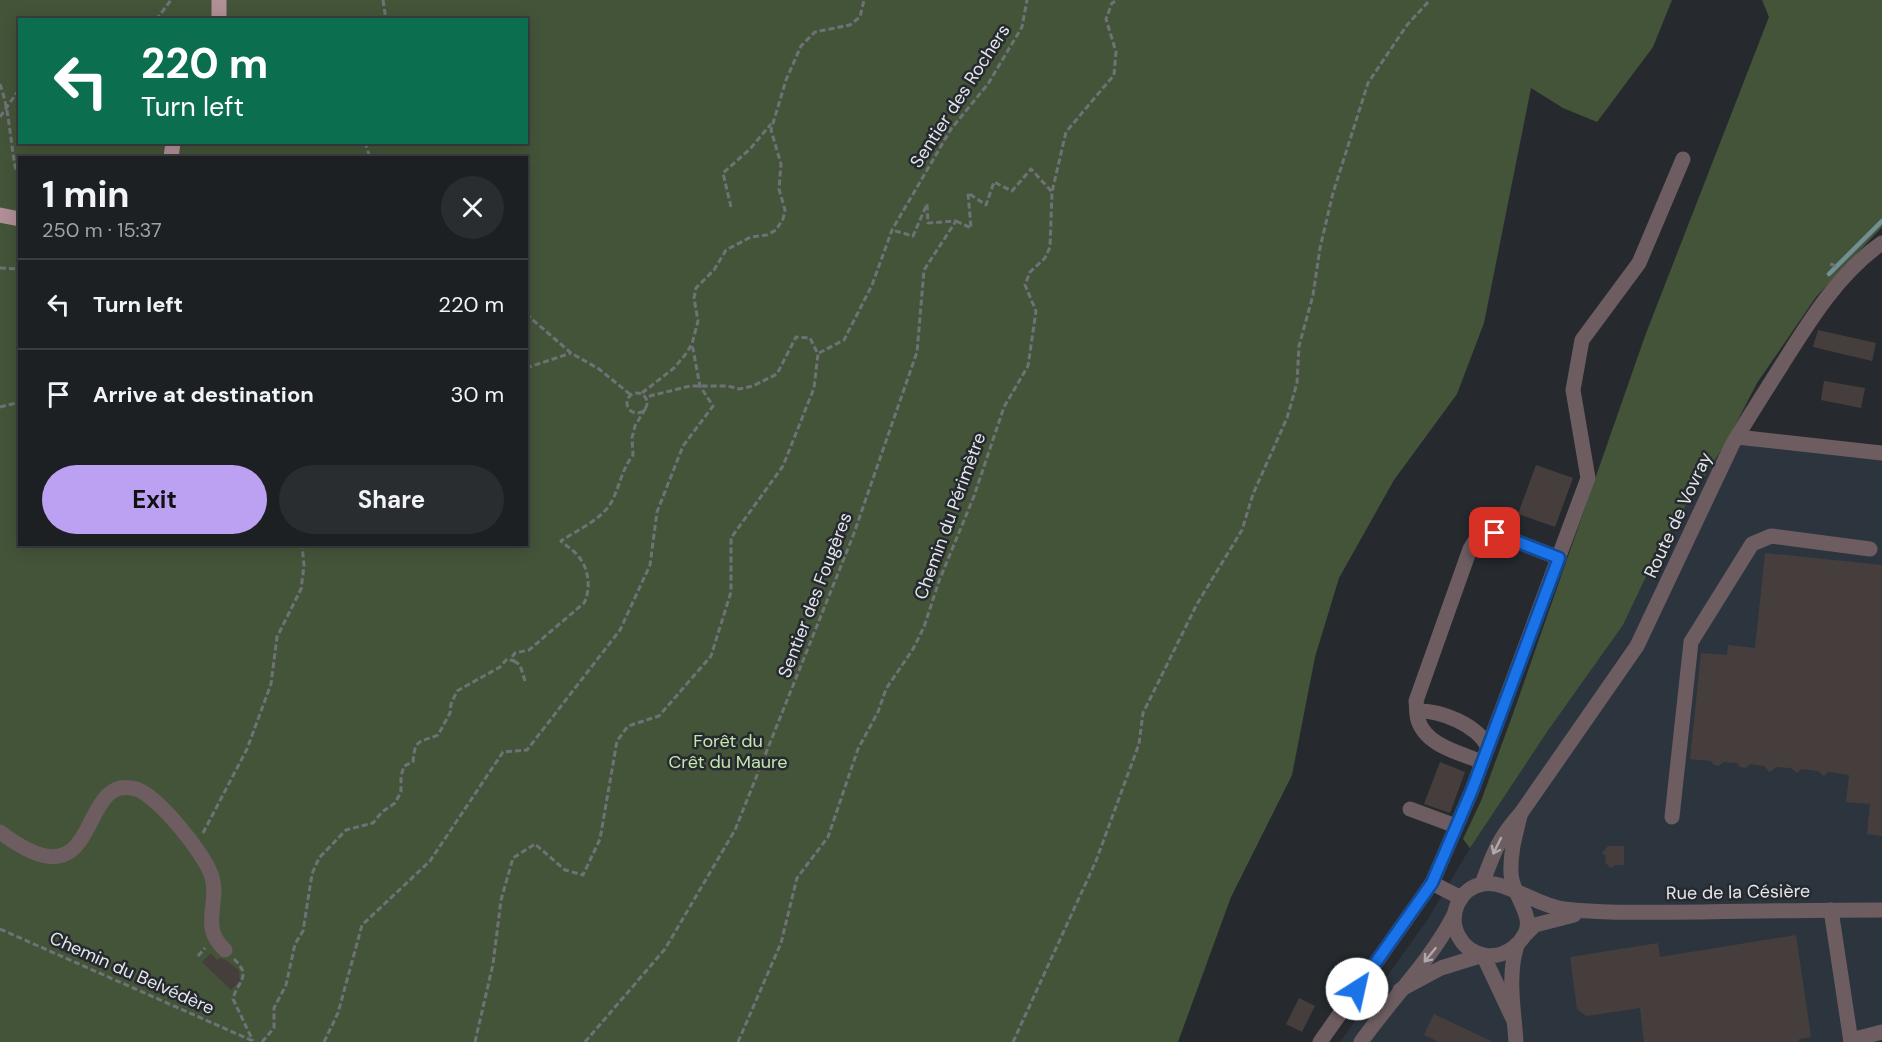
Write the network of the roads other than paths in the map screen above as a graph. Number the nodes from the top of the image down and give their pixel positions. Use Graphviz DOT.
graph roads {
  1 [pos="219,0"];
  2 [pos="219,18"];
  3 [pos="1683,159"];
  4 [pos="0,215"];
  5 [pos="18,219"];
  6 [pos="1882,243"];
  7 [pos="1867,255"];
  8 [pos="1882,260"];
  9 [pos="1737,437"];
  10 [pos="1882,453"];
  11 [pos="1870,549"];
  12 [pos="1559,558"];
  13 [pos="1417,711"];
  14 [pos="1485,755"];
  15 [pos="1410,809"];
  16 [pos="1521,813"];
  17 [pos="1672,817"];
  18 [pos="1456,826"];
  19 [pos="0,832"];
  20 [pos="1432,883"];
  21 [pos="1482,884"];
  22 [pos="1515,892"];
  23 [pos="1461,898"];
  24 [pos="1831,910"];
  25 [pos="1882,910"];
  26 [pos="1595,913"];
  27 [pos="1455,915"];
  28 [pos="1519,942"];
  29 [pos="225,950"];
  30 [pos="1483,955"];
  31 [pos="1400,990"];
  32 [pos="1515,1021"];
  33 [pos="1882,1032"];
  34 [pos="1851,1041"];
  35 [pos="1320,1042"];
  36 [pos="1361,1042"];
  37 [pos="1516,1042"];
  1 -- 2 [label="main road"];
  3 -- 12 [label="street"];
  4 -- 5 [label="main road"];
  6 -- 7 [label="street, Route de Vovray"];
  7 -- 8 [label="street"];
  7 -- 9 [label="street, Route de Vovray"];
  9 -- 10 [label="street"];
  9 -- 16 [label="street, Route de Vovray"];
  11 -- 17 [label="street"];
  12 -- 13 [label="street"];
  12 -- 14 [label="street"];
  13 -- 14 [label="street"];
  13 -- 14 [label="street"];
  14 -- 18 [label="street"];
  15 -- 18 [label="street"];
  16 -- 21 [label="street, Route de Vovray, one-way"];
  16 -- 22 [label="street, Route de Vovray"];
  18 -- 20 [label="street"];
  19 -- 29 [label="street"];
  20 -- 23 [label="street"];
  20 -- 35 [label="street"];
  21 -- 22 [label="street"];
  21 -- 23 [label="street"];
  22 -- 26 [label="street, Rue de la Césière"];
  22 -- 28 [label="street"];
  23 -- 27 [label="street"];
  24 -- 25 [label="street, Rue de la Césière"];
  24 -- 26 [label="street, Rue de la Césière"];
  24 -- 34 [label="street"];
  26 -- 28 [label="street, Rue de la Césière"];
  27 -- 30 [label="street"];
  27 -- 31 [label="street, one-way"];
  28 -- 30 [label="street"];
  28 -- 32 [label="street"];
  30 -- 31 [label="street"];
  30 -- 32 [label="street"];
  31 -- 36 [label="street"];
  32 -- 37 [label="street"];
  33 -- 34 [label="street"];
}
